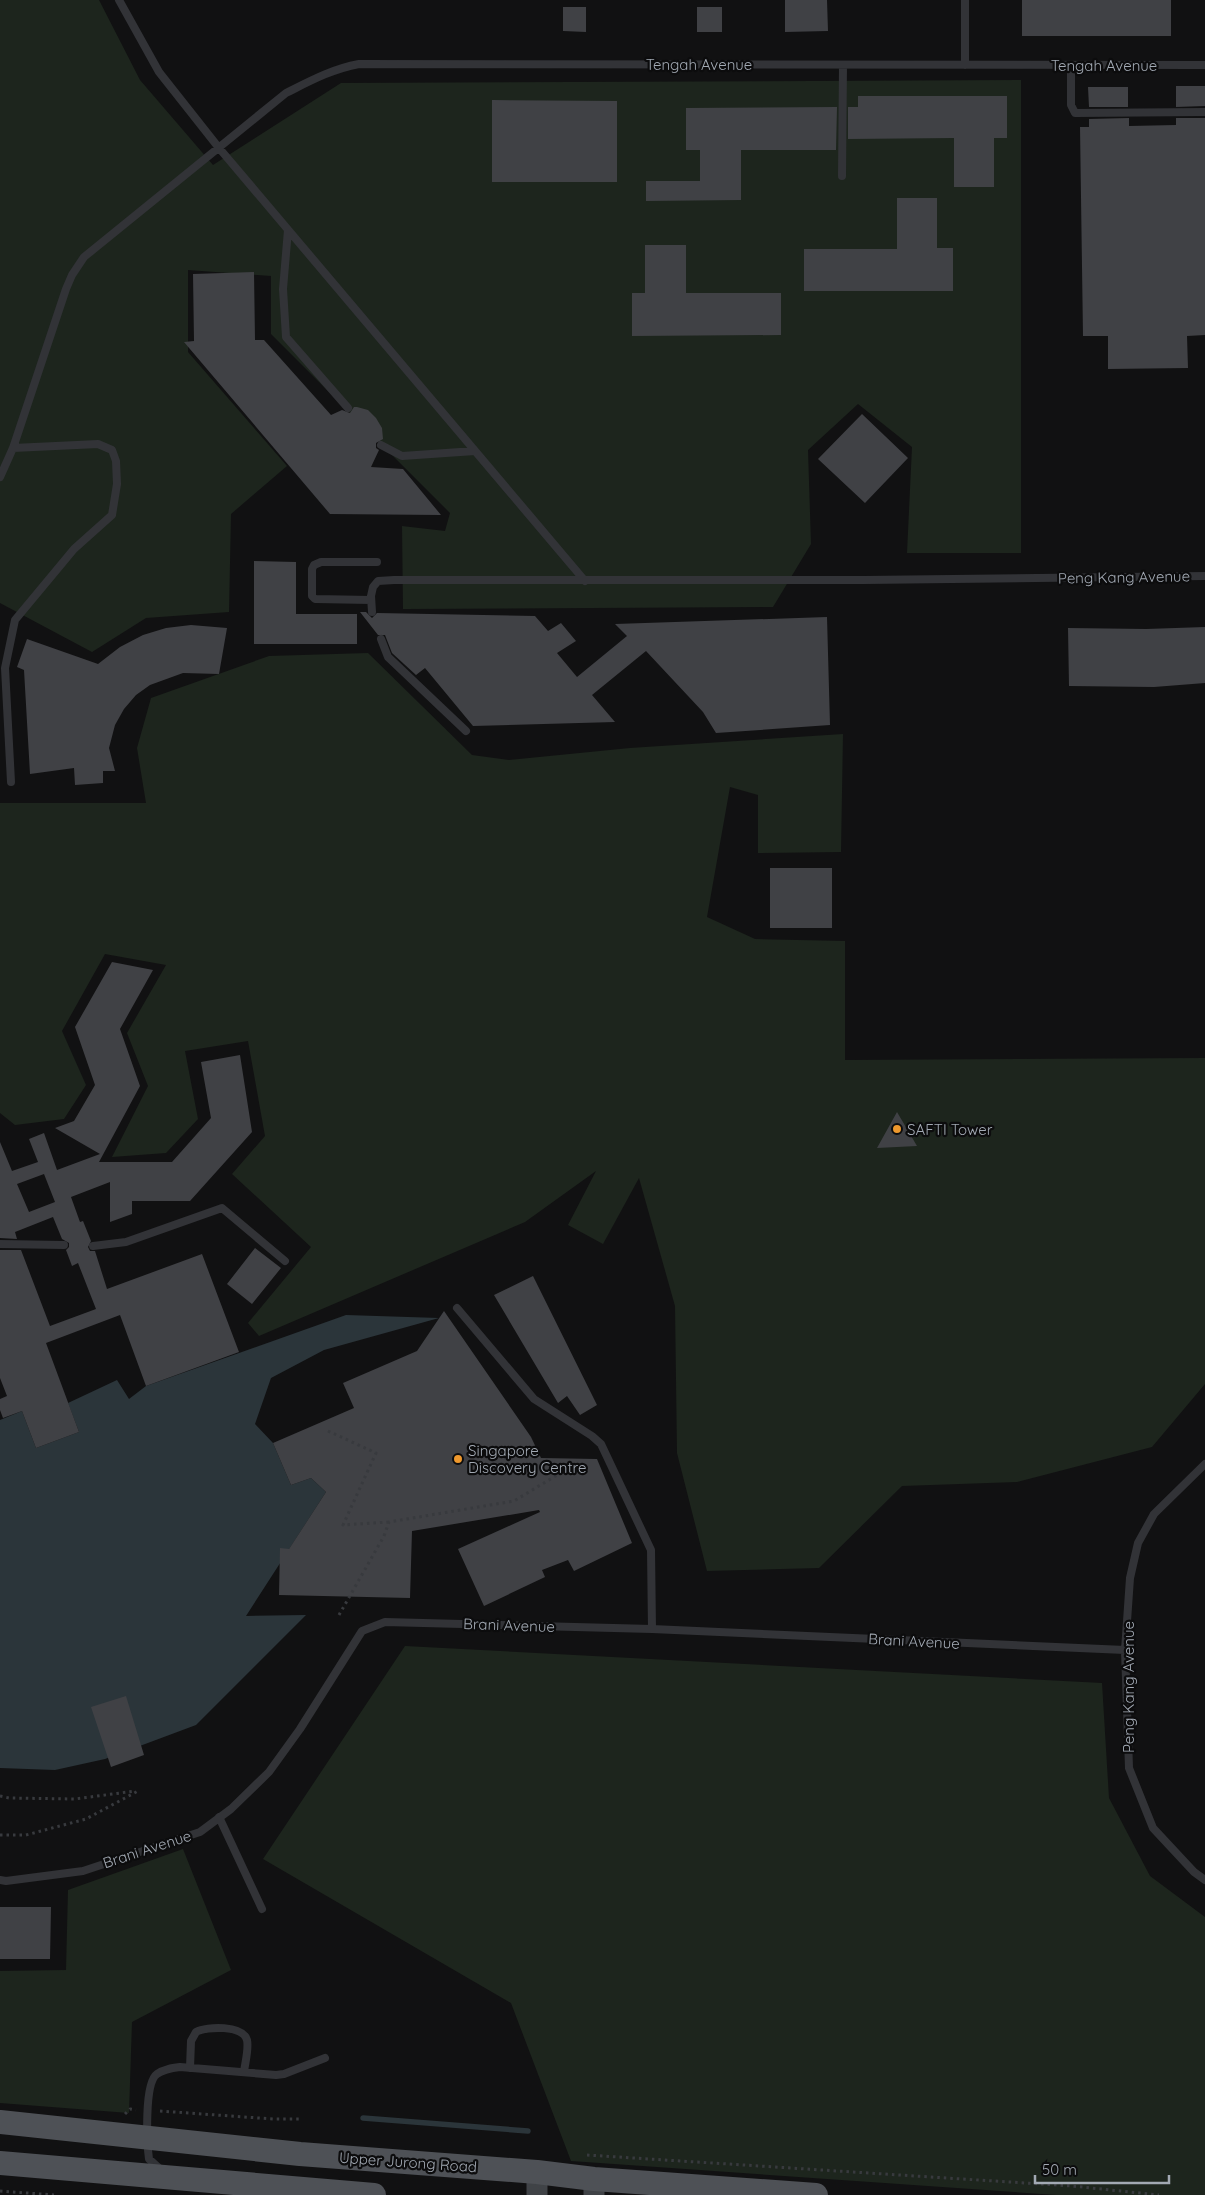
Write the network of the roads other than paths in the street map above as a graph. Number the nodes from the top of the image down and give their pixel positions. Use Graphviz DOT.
graph roads {
  1 [pos="119,0"];
  2 [pos="965,0"];
  3 [pos="843,65"];
  4 [pos="965,65"];
  5 [pos="1071,65"];
  6 [pos="1205,65"];
  7 [pos="1205,112"];
  8 [pos="219,148"];
  9 [pos="842,176"];
  10 [pos="288,230"];
  11 [pos="348,408"];
  12 [pos="381,445"];
  13 [pos="13,448"];
  14 [pos="475,451"];
  15 [pos="0,477"];
  16 [pos="377,562"];
  17 [pos="1205,576"];
  18 [pos="585,581"];
  19 [pos="371,600"];
  20 [pos="372,612"];
  21 [pos="381,639"];
  22 [pos="466,731"];
  23 [pos="11,782"];
  24 [pos="0,1244"];
  25 [pos="64,1245"];
  26 [pos="93,1246"];
  27 [pos="285,1261"];
  28 [pos="457,1308"];
  29 [pos="1205,1464"];
  30 [pos="652,1629"];
  31 [pos="1125,1650"];
  32 [pos="219,1817"];
  33 [pos="0,1880"];
  34 [pos="1205,1880"];
  35 [pos="262,1909"];
  36 [pos="325,2058"];
  37 [pos="190,2068"];
  38 [pos="244,2072"];
  39 [pos="0,2122"];
  40 [pos="147,2138"];
  41 [pos="0,2163"];
  42 [pos="537,2172"];
  43 [pos="174,2178"];
  44 [pos="594,2187"];
  45 [pos="374,2195"];
  46 [pos="537,2195"];
  47 [pos="816,2195"];
  1 -- 8 [label="lane"];
  2 -- 4 [label="lane"];
  3 -- 4 [label="lane, Tengah Avenue"];
  3 -- 8 [label="lane, Tengah Avenue"];
  3 -- 9 [label="lane"];
  4 -- 5 [label="lane, Tengah Avenue"];
  5 -- 6 [label="lane, Tengah Avenue"];
  5 -- 7 [label="lane"];
  8 -- 10 [label="lane"];
  8 -- 13 [label="lane, Tengah Avenue"];
  10 -- 11 [label="lane"];
  10 -- 14 [label="lane"];
  12 -- 14 [label="lane"];
  13 -- 15 [label="lane, Tengah Avenue"];
  13 -- 23 [label="lane"];
  14 -- 18 [label="lane"];
  16 -- 19 [label="lane"];
  17 -- 18 [label="lane, Peng Kang Avenue"];
  18 -- 19 [label="lane, Peng Kang Avenue"];
  19 -- 20 [label="lane"];
  21 -- 22 [label="lane"];
  24 -- 25 [label="lane"];
  26 -- 27 [label="lane"];
  28 -- 30 [label="lane"];
  29 -- 31 [label="lane, Peng Kang Avenue"];
  30 -- 31 [label="lane, Brani Avenue"];
  30 -- 32 [label="lane, Brani Avenue"];
  31 -- 34 [label="lane, Peng Kang Avenue"];
  32 -- 33 [label="lane, Brani Avenue"];
  32 -- 35 [label="lane"];
  36 -- 38 [label="lane"];
  37 -- 38 [label="lane"];
  37 -- 38 [label="lane"];
  37 -- 40 [label="lane"];
  39 -- 40 [label="main road, Upper Jurong Road"];
  40 -- 42 [label="main road, Upper Jurong Road"];
  40 -- 43 [label="lane"];
  41 -- 43 [label="main road"];
  42 -- 44 [label="main road, Upper Jurong Road"];
  42 -- 46 [label="main road"];
  43 -- 45 [label="main road"];
  44 -- 47 [label="main road, Upper Jurong Road"];
}
